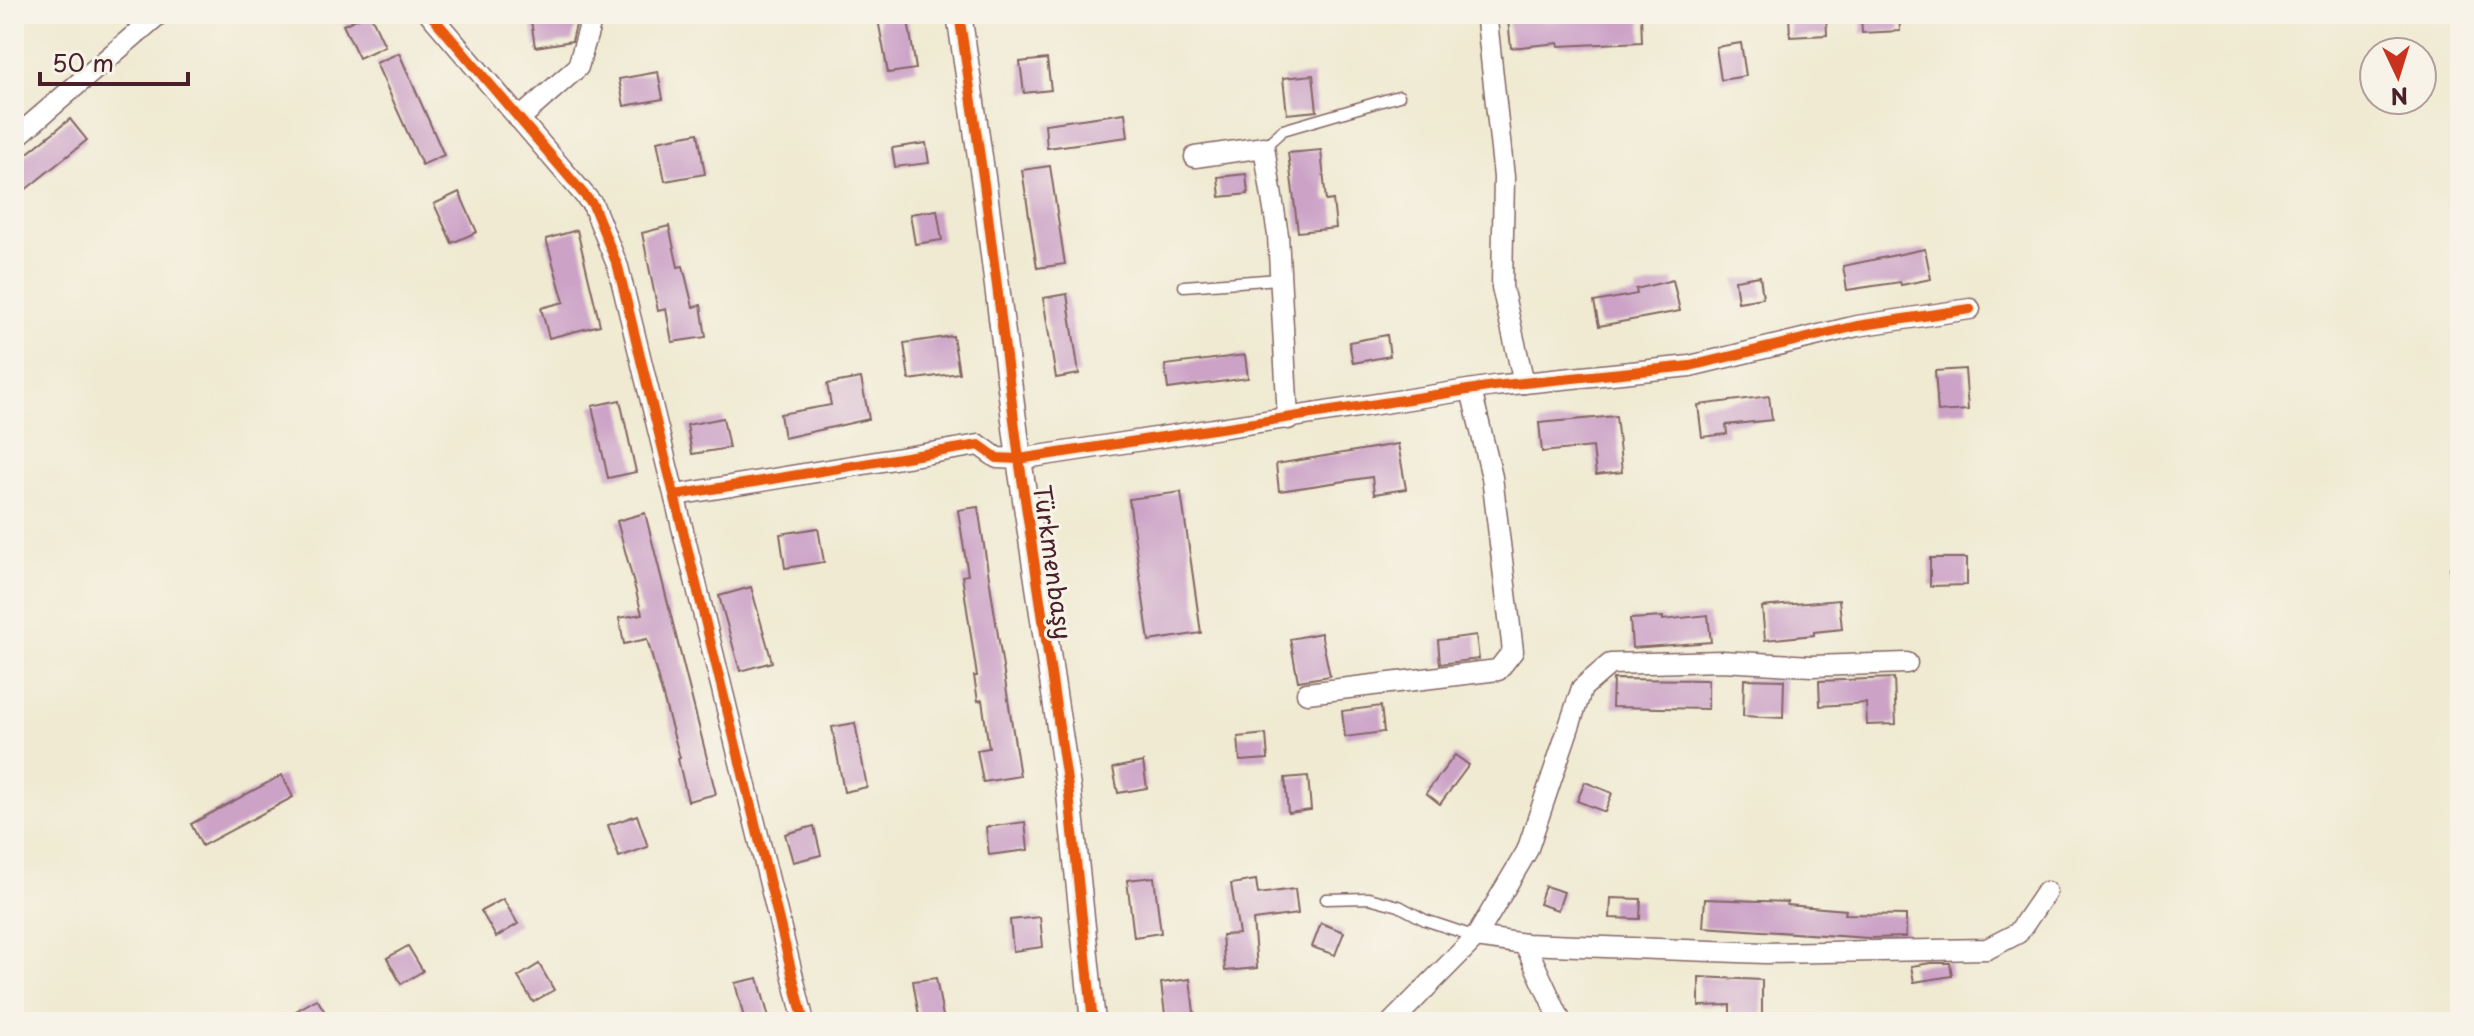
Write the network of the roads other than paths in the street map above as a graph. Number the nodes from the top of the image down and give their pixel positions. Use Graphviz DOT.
graph roads {
  1 [pos="159,14"];
  2 [pos="430,14"];
  3 [pos="593,14"];
  4 [pos="959,14"];
  5 [pos="1491,14"];
  6 [pos="1399,96"];
  7 [pos="519,119"];
  8 [pos="14,139"];
  9 [pos="1264,147"];
  10 [pos="1195,157"];
  11 [pos="1279,279"];
  12 [pos="1184,286"];
  13 [pos="1970,309"];
  14 [pos="1524,383"];
  15 [pos="1471,390"];
  16 [pos="1288,419"];
  17 [pos="1019,459"];
  18 [pos="676,495"];
  19 [pos="1907,663"];
  20 [pos="1307,693"];
  21 [pos="2046,892"];
  22 [pos="1326,899"];
  23 [pos="1476,937"];
  24 [pos="1525,944"];
  25 [pos="804,1022"];
  26 [pos="1093,1022"];
  27 [pos="1392,1022"];
  28 [pos="1561,1022"];
  1 -- 8 [label="street"];
  2 -- 7 [label="street"];
  3 -- 7 [label="street"];
  4 -- 17 [label="street, Türkmenbaşy"];
  5 -- 14 [label="street"];
  6 -- 9 [label="lane"];
  7 -- 18 [label="street"];
  9 -- 10 [label="street"];
  9 -- 11 [label="street"];
  11 -- 12 [label="lane"];
  11 -- 16 [label="street"];
  13 -- 14 [label="street"];
  14 -- 15 [label="street"];
  15 -- 16 [label="street"];
  15 -- 20 [label="street"];
  16 -- 17 [label="street"];
  17 -- 18 [label="street"];
  17 -- 26 [label="street, Türkmenbaşy"];
  18 -- 25 [label="street"];
  19 -- 23 [label="street"];
  21 -- 24 [label="street"];
  22 -- 23 [label="lane"];
  23 -- 24 [label="street"];
  23 -- 27 [label="street"];
  24 -- 28 [label="street"];
}
